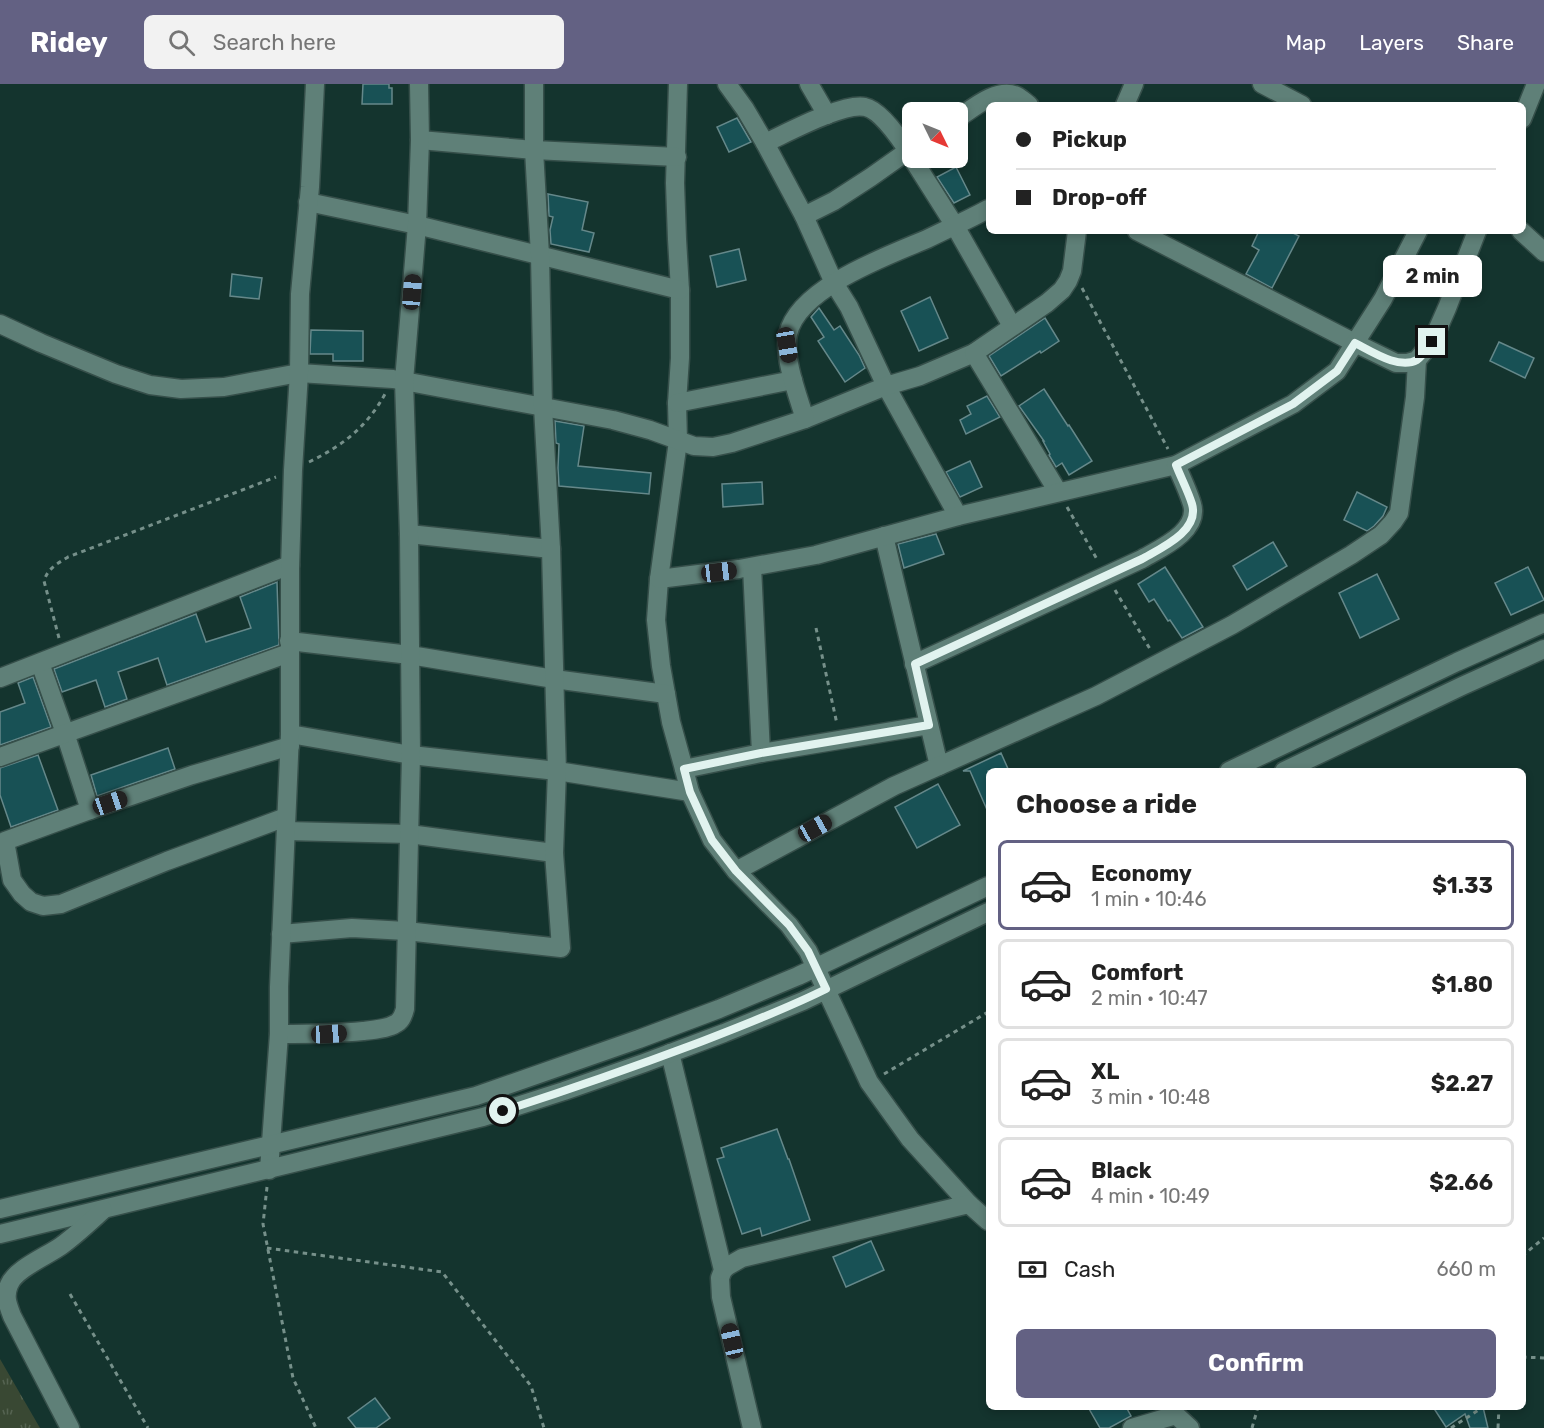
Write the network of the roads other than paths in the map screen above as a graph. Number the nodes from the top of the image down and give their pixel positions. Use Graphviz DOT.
graph roads {
  1 [pos="315,84"];
  2 [pos="419,84"];
  3 [pos="534,84"];
  4 [pos="678,84"];
  5 [pos="727,84"];
  6 [pos="809,84"];
  7 [pos="1134,84"];
  8 [pos="1262,84"];
  9 [pos="1536,84"];
  10 [pos="1025,102"];
  11 [pos="1126,102"];
  12 [pos="1296,102"];
  13 [pos="1526,109"];
  14 [pos="968,112"];
  15 [pos="827,115"];
  16 [pos="420,140"];
  17 [pos="902,142"];
  18 [pos="765,143"];
  19 [pos="534,150"];
  20 [pos="677,158"];
  21 [pos="902,158"];
  22 [pos="920,168"];
  23 [pos="308,202"];
  24 [pos="986,211"];
  25 [pos="804,216"];
  26 [pos="417,225"];
  27 [pos="955,226"];
  28 [pos="1077,234"];
  29 [pos="1143,234"];
  30 [pos="1417,234"];
  31 [pos="1476,234"];
  32 [pos="1524,234"];
  33 [pos="1544,252"];
  34 [pos="540,255"];
  35 [pos="834,283"];
  36 [pos="680,290"];
  37 [pos="0,324"];
  38 [pos="1012,326"];
  39 [pos="1355,343"];
  40 [pos="974,353"];
  41 [pos="1417,360"];
  42 [pos="299,373"];
  43 [pos="399,380"];
  44 [pos="793,381"];
  45 [pos="886,386"];
  46 [pos="677,403"];
  47 [pos="543,408"];
  48 [pos="805,419"];
  49 [pos="678,441"];
  50 [pos="1176,465"];
  51 [pos="1058,492"];
  52 [pos="958,516"];
  53 [pos="409,534"];
  54 [pos="885,536"];
  55 [pos="551,549"];
  56 [pos="290,565"];
  57 [pos="752,567"];
  58 [pos="659,579"];
  59 [pos="1544,623"];
  60 [pos="289,647"];
  61 [pos="1544,650"];
  62 [pos="410,655"];
  63 [pos="40,663"];
  64 [pos="915,664"];
  65 [pos="0,678"];
  66 [pos="554,679"];
  67 [pos="666,694"];
  68 [pos="929,725"];
  69 [pos="65,733"];
  70 [pos="290,740"];
  71 [pos="761,753"];
  72 [pos="411,755"];
  73 [pos="0,757"];
  74 [pos="939,766"];
  75 [pos="1235,768"];
  76 [pos="1290,768"];
  77 [pos="684,769"];
  78 [pos="557,771"];
  79 [pos="690,792"];
  80 [pos="90,810"];
  81 [pos="286,824"];
  82 [pos="3,833"];
  83 [pos="409,834"];
  84 [pos="554,853"];
  85 [pos="736,871"];
  86 [pos="986,887"];
  87 [pos="986,913"];
  88 [pos="406,931"];
  89 [pos="281,933"];
  90 [pos="816,968"];
  91 [pos="826,989"];
  92 [pos="279,1034"];
  93 [pos="670,1053"];
  94 [pos="270,1145"];
  95 [pos="269,1170"];
  96 [pos="969,1204"];
  97 [pos="0,1209"];
  98 [pos="103,1209"];
  99 [pos="986,1219"];
  100 [pos="0,1234"];
  101 [pos="723,1270"];
  102 [pos="1173,1411"];
  103 [pos="70,1428"];
  104 [pos="752,1428"];
  105 [pos="1132,1428"];
  106 [pos="1190,1428"];
  1 -- 23 [label="street"];
  2 -- 16 [label="street"];
  3 -- 19 [label="street"];
  4 -- 20 [label="street"];
  5 -- 18 [label="street"];
  6 -- 15 [label="street"];
  7 -- 11 [label="street"];
  8 -- 12 [label="street"];
  9 -- 13 [label="street"];
  10 -- 14 [label="street"];
  15 -- 17 [label="street"];
  15 -- 18 [label="street"];
  16 -- 19 [label="street"];
  16 -- 26 [label="street"];
  18 -- 25 [label="street"];
  19 -- 20 [label="street"];
  19 -- 34 [label="street"];
  20 -- 36 [label="street"];
  21 -- 25 [label="street"];
  22 -- 27 [label="street"];
  23 -- 26 [label="street"];
  23 -- 42 [label="street"];
  24 -- 27 [label="street"];
  25 -- 35 [label="street"];
  26 -- 34 [label="street"];
  26 -- 43 [label="street"];
  27 -- 35 [label="street"];
  27 -- 38 [label="street"];
  28 -- 38 [label="street"];
  29 -- 39 [label="street"];
  30 -- 39 [label="street"];
  31 -- 41 [label="street"];
  32 -- 33 [label="street"];
  34 -- 36 [label="street"];
  34 -- 47 [label="street"];
  35 -- 44 [label="street"];
  35 -- 45 [label="street"];
  36 -- 46 [label="street"];
  37 -- 42 [label="street"];
  38 -- 40 [label="street"];
  39 -- 41 [label="street"];
  39 -- 50 [label="street"];
  40 -- 45 [label="street"];
  40 -- 51 [label="street"];
  41 -- 74 [label="street"];
  42 -- 43 [label="street"];
  42 -- 56 [label="street"];
  43 -- 47 [label="street"];
  43 -- 53 [label="street"];
  44 -- 46 [label="street"];
  44 -- 48 [label="street"];
  45 -- 48 [label="street"];
  45 -- 52 [label="street"];
  46 -- 49 [label="street"];
  47 -- 49 [label="street"];
  47 -- 55 [label="street"];
  48 -- 49 [label="street"];
  49 -- 58 [label="street"];
  50 -- 51 [label="street"];
  50 -- 64 [label="street"];
  51 -- 52 [label="street"];
  52 -- 54 [label="street"];
  53 -- 55 [label="street"];
  53 -- 62 [label="street"];
  54 -- 57 [label="street"];
  54 -- 64 [label="street"];
  55 -- 66 [label="street"];
  56 -- 60 [label="street"];
  56 -- 63 [label="street"];
  57 -- 58 [label="street"];
  57 -- 71 [label="street"];
  58 -- 67 [label="street"];
  59 -- 75 [label="street"];
  60 -- 62 [label="street"];
  60 -- 69 [label="street"];
  60 -- 70 [label="street"];
  61 -- 76 [label="street"];
  62 -- 66 [label="street"];
  62 -- 72 [label="street"];
  63 -- 65 [label="street"];
  63 -- 69 [label="street"];
  64 -- 68 [label="street"];
  66 -- 67 [label="street"];
  66 -- 78 [label="street"];
  67 -- 77 [label="street"];
  68 -- 71 [label="street"];
  68 -- 74 [label="street"];
  69 -- 73 [label="street"];
  69 -- 80 [label="street"];
  70 -- 72 [label="street"];
  70 -- 80 [label="street"];
  70 -- 81 [label="street"];
  71 -- 77 [label="street"];
  72 -- 78 [label="street"];
  72 -- 83 [label="street"];
  74 -- 85 [label="street"];
  77 -- 79 [label="street"];
  78 -- 79 [label="street"];
  78 -- 84 [label="street"];
  79 -- 85 [label="street"];
  80 -- 82 [label="street"];
  81 -- 82 [label="street"];
  81 -- 83 [label="street"];
  81 -- 89 [label="street"];
  83 -- 84 [label="street"];
  83 -- 88 [label="street"];
  84 -- 88 [label="street"];
  85 -- 90 [label="street"];
  86 -- 90 [label="street"];
  87 -- 91 [label="street"];
  88 -- 89 [label="street"];
  88 -- 92 [label="street"];
  89 -- 92 [label="street"];
  90 -- 91 [label="street"];
  90 -- 94 [label="street"];
  91 -- 93 [label="street"];
  91 -- 96 [label="street"];
  92 -- 94 [label="street"];
  93 -- 95 [label="street"];
  93 -- 101 [label="street"];
  94 -- 95 [label="street"];
  94 -- 97 [label="street"];
  95 -- 98 [label="street"];
  96 -- 99 [label="street"];
  96 -- 101 [label="street"];
  98 -- 100 [label="street"];
  98 -- 103 [label="street"];
  101 -- 104 [label="street"];
  102 -- 105 [label="street"];
  102 -- 106 [label="street"];
}
